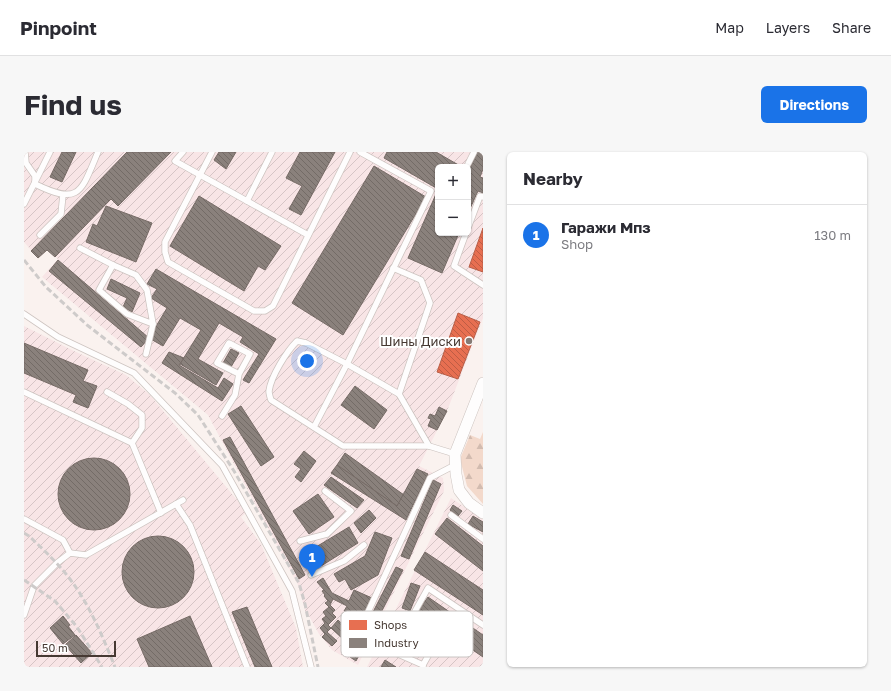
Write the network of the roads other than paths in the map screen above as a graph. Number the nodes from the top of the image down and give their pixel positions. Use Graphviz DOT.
graph roads {
  1 [pos="25,152"];
  2 [pos="50,152"];
  3 [pos="98,152"];
  4 [pos="183,152"];
  5 [pos="212,152"];
  6 [pos="272,152"];
  7 [pos="350,152"];
  8 [pos="360,152"];
  9 [pos="474,152"];
  10 [pos="468,164"];
  11 [pos="200,175"];
  12 [pos="35,184"];
  13 [pos="63,195"];
  14 [pos="483,197"];
  15 [pos="247,201"];
  16 [pos="24,204"];
  17 [pos="471,220"];
  18 [pos="40,235"];
  19 [pos="308,235"];
  20 [pos="465,236"];
  21 [pos="80,248"];
  22 [pos="113,265"];
  23 [pos="393,268"];
  24 [pos="483,285"];
  25 [pos="24,314"];
  26 [pos="153,324"];
  27 [pos="146,354"];
  28 [pos="347,364"];
  29 [pos="239,374"];
  30 [pos="483,383"];
  31 [pos="24,392"];
  32 [pos="107,392"];
  33 [pos="399,394"];
  34 [pos="222,416"];
  35 [pos="314,427"];
  36 [pos="132,443"];
  37 [pos="429,446"];
  38 [pos="456,464"];
  39 [pos="325,491"];
  40 [pos="183,500"];
  41 [pos="176,504"];
  42 [pos="483,512"];
  43 [pos="161,513"];
  44 [pos="451,515"];
  45 [pos="24,519"];
  46 [pos="483,540"];
  47 [pos="300,541"];
  48 [pos="364,544"];
  49 [pos="70,553"];
  50 [pos="311,575"];
  51 [pos="368,611"];
  52 [pos="415,611"];
  53 [pos="462,611"];
  54 [pos="24,615"];
  55 [pos="473,618"];
  56 [pos="483,625"];
  57 [pos="404,657"];
  58 [pos="428,657"];
  59 [pos="423,666"];
  60 [pos="247,667"];
  61 [pos="311,667"];
  1 -- 12 [label="lane"];
  2 -- 12 [label="lane"];
  3 -- 13 [label="lane"];
  4 -- 11 [label="lane"];
  5 -- 11 [label="lane"];
  6 -- 15 [label="lane"];
  7 -- 19 [label="lane"];
  8 -- 23 [label="lane"];
  9 -- 10 [label="lane"];
  11 -- 15 [label="lane"];
  11 -- 19 [label="lane"];
  12 -- 13 [label="lane"];
  12 -- 16 [label="lane"];
  13 -- 18 [label="lane"];
  14 -- 17 [label="lane"];
  15 -- 19 [label="lane"];
  20 -- 24 [label="lane"];
  21 -- 22 [label="lane"];
  22 -- 26 [label="lane"];
  22 -- 26 [label="lane"];
  23 -- 28 [label="lane"];
  23 -- 33 [label="lane"];
  25 -- 61 [label="lane"];
  26 -- 27 [label="lane"];
  28 -- 33 [label="lane"];
  28 -- 35 [label="lane"];
  28 -- 35 [label="lane"];
  29 -- 29 [label="lane"];
  29 -- 34 [label="lane"];
  30 -- 38 [label="street"];
  31 -- 36 [label="lane"];
  32 -- 36 [label="lane"];
  33 -- 37 [label="lane"];
  35 -- 37 [label="lane"];
  36 -- 43 [label="lane"];
  37 -- 38 [label="lane"];
  38 -- 42 [label="street"];
  38 -- 51 [label="lane"];
  39 -- 47 [label="lane"];
  40 -- 41 [label="lane"];
  41 -- 43 [label="lane"];
  41 -- 60 [label="lane"];
  43 -- 49 [label="lane"];
  44 -- 46 [label="lane"];
  45 -- 49 [label="lane"];
  48 -- 50 [label="lane"];
  49 -- 54 [label="lane"];
  52 -- 53 [label="lane"];
  55 -- 56 [label="lane"];
  57 -- 59 [label="lane"];
  58 -- 59 [label="lane"];
}
